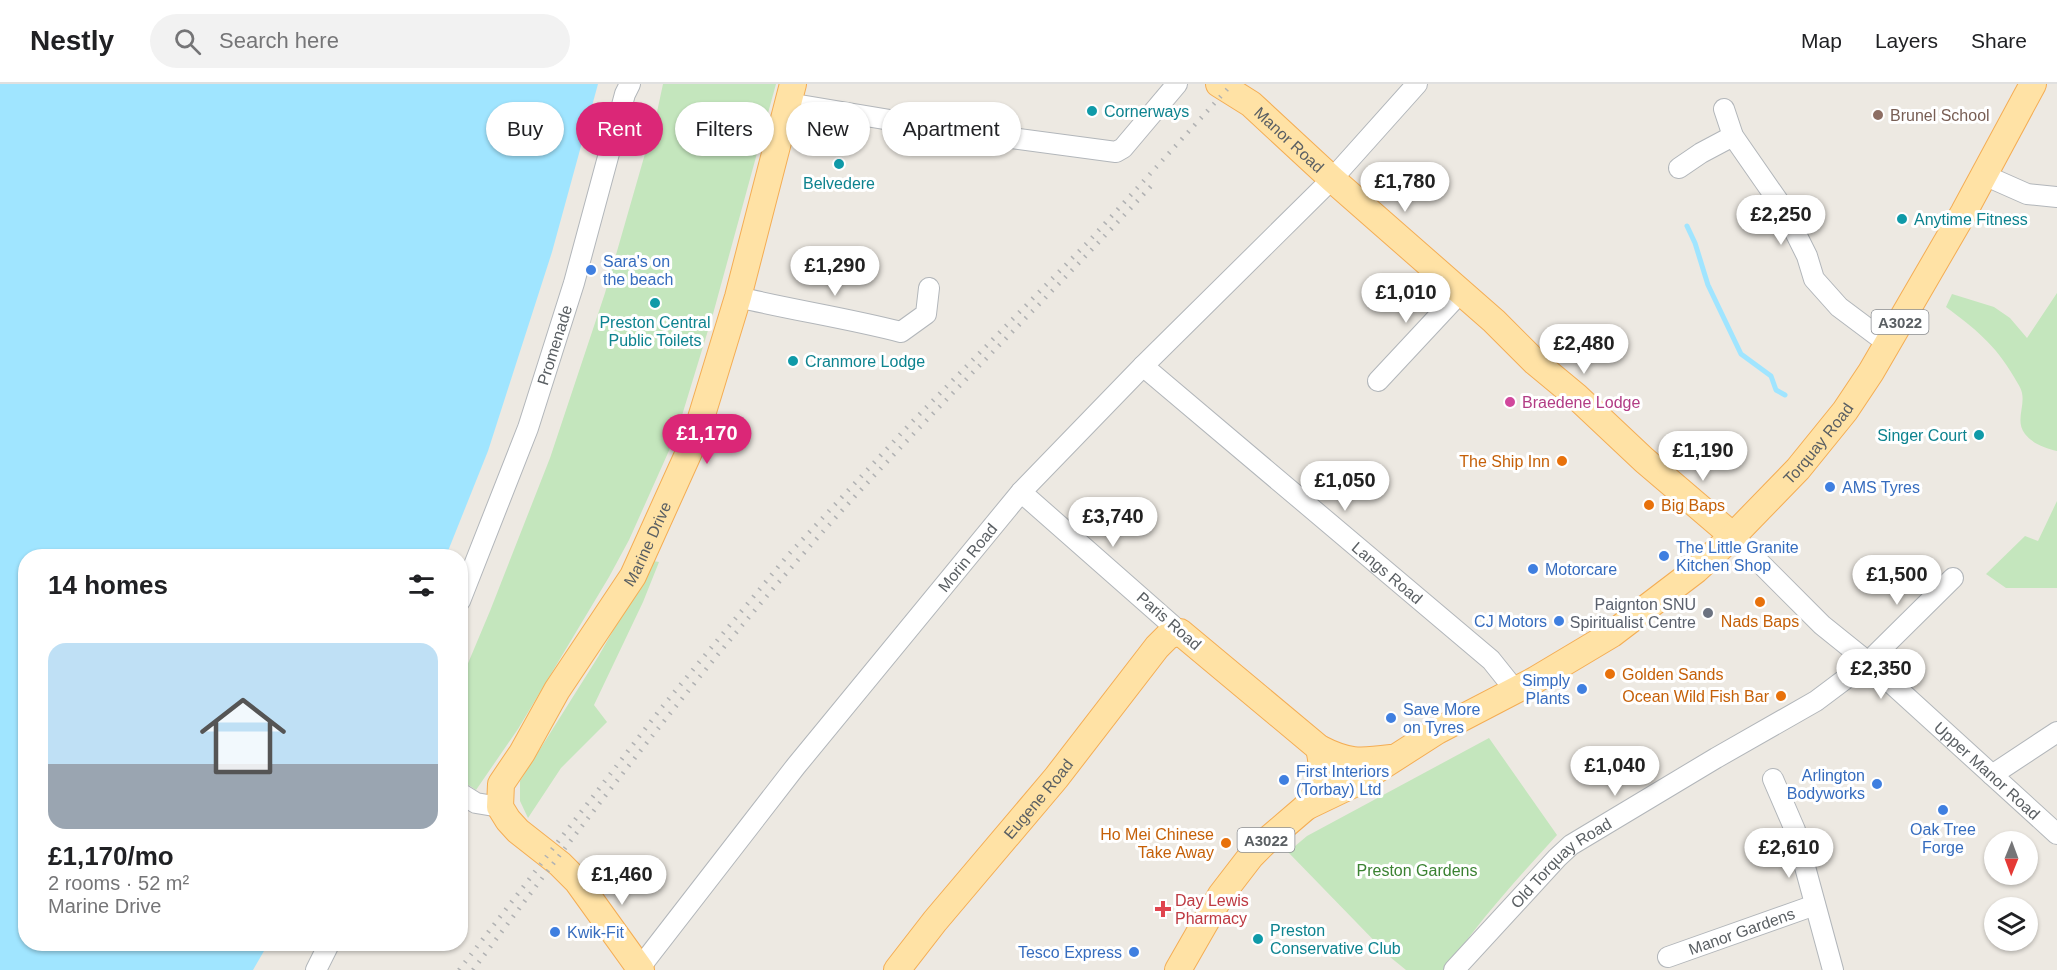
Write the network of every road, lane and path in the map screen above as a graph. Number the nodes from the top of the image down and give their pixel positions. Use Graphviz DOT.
graph roads {
  1 [pos="630,84"];
  2 [pos="1178,84"];
  3 [pos="1218,84"];
  4 [pos="1417,84"];
  5 [pos="2033,84"];
  6 [pos="790,94"];
  7 [pos="1724,109"];
  8 [pos="1733,136"];
  9 [pos="1679,168"];
  10 [pos="1984,175"];
  11 [pos="1332,179"];
  12 [pos="2057,197"];
  13 [pos="929,288"];
  14 [pos="1461,292"];
  15 [pos="738,297"];
  16 [pos="1887,343"];
  17 [pos="1143,366"];
  18 [pos="1378,381"];
  19 [pos="1021,492"];
  20 [pos="1733,536"];
  21 [pos="1953,578"];
  22 [pos="468,581"];
  23 [pos="1180,632"];
  24 [pos="1868,662"];
  25 [pos="1515,690"];
  26 [pos="2057,732"];
  27 [pos="1319,748"];
  28 [pos="1398,756"];
  29 [pos="1992,775"];
  30 [pos="1773,779"];
  31 [pos="468,798"];
  32 [pos="500,807"];
  33 [pos="1306,807"];
  34 [pos="2057,834"];
  35 [pos="1815,905"];
  36 [pos="326,951"];
  37 [pos="1668,957"];
  38 [pos="639,969"];
  39 [pos="316,970"];
  40 [pos="897,970"];
  41 [pos="1178,970"];
  42 [pos="1454,970"];
  43 [pos="1833,970"];
  1 -- 22 [label="street, Promenade"];
  2 -- 6 [label="street"];
  3 -- 11 [label="main road, Manor Road"];
  4 -- 11 [label="street, Morin Road"];
  5 -- 10 [label="main road, Torquay Road / A3022"];
  6 -- 15 [label="main road, Marine Drive"];
  7 -- 8 [label="street"];
  8 -- 9 [label="street"];
  8 -- 16 [label="street"];
  10 -- 12 [label="street"];
  10 -- 16 [label="main road, Torquay Road / A3022"];
  11 -- 14 [label="main road, Manor Road"];
  11 -- 17 [label="street, Morin Road"];
  13 -- 15 [label="street"];
  14 -- 18 [label="street"];
  14 -- 20 [label="main road, Manor Road"];
  15 -- 32 [label="main road, Marine Drive"];
  16 -- 20 [label="main road, Torquay Road / A3022"];
  17 -- 19 [label="street, Morin Road"];
  17 -- 25 [label="street, Langs Road"];
  19 -- 23 [label="street, Paris Road"];
  19 -- 38 [label="street, Morin Road"];
  20 -- 24 [label="street, Upper Manor Road"];
  20 -- 25 [label="main road, Torquay Road / A3022"];
  21 -- 24 [label="street, Old Torquay Road"];
  23 -- 27 [label="main road, Paris Road"];
  23 -- 40 [label="main road, Eugene Road"];
  24 -- 29 [label="street, Upper Manor Road"];
  24 -- 42 [label="street, Old Torquay Road"];
  25 -- 28 [label="main road, Torquay Road / A3022"];
  26 -- 29 [label="street"];
  27 -- 28 [label="main road, Paris Road"];
  27 -- 33 [label="main road"];
  28 -- 33 [label="main road, A3022"];
  29 -- 34 [label="street, Upper Manor Road"];
  30 -- 35 [label="street"];
  31 -- 32 [label="street"];
  32 -- 38 [label="main road"];
  33 -- 41 [label="main road, A3022"];
  35 -- 37 [label="street, Manor Gardens"];
  35 -- 43 [label="street"];
  36 -- 39 [label="street"];
}
